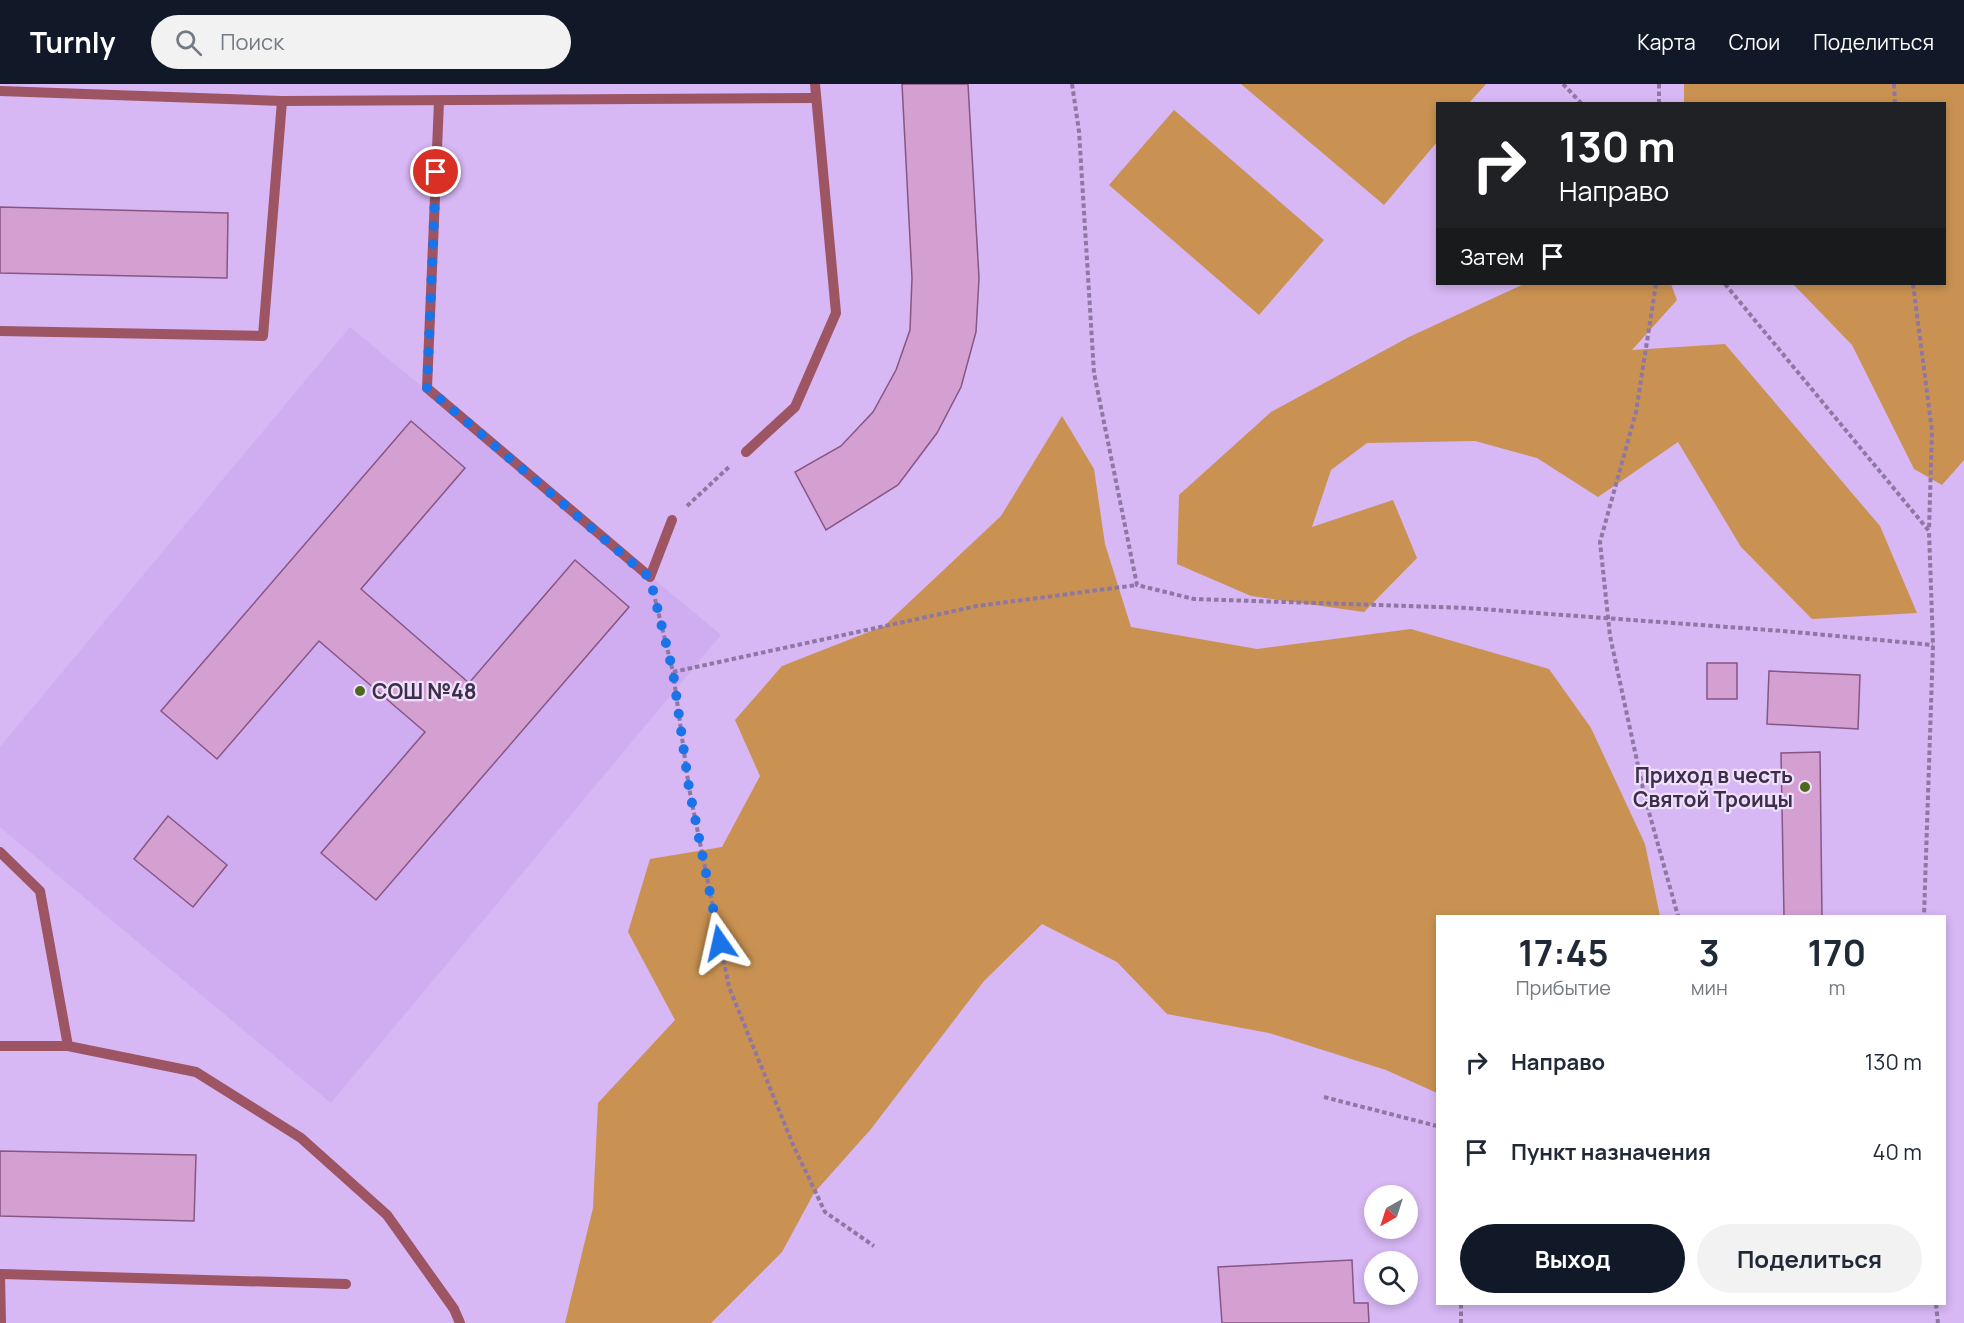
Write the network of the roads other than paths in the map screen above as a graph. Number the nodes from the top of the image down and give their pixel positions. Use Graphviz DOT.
graph roads {
  1 [pos="815,84"];
  2 [pos="0,92"];
  3 [pos="816,98"];
  4 [pos="439,100"];
  5 [pos="282,101"];
  6 [pos="0,331"];
  7 [pos="746,452"];
  8 [pos="672,520"];
  9 [pos="0,852"];
  10 [pos="0,1046"];
  11 [pos="68,1046"];
  12 [pos="1,1274"];
  13 [pos="346,1284"];
  14 [pos="1,1323"];
  15 [pos="460,1323"];
  1 -- 3 [label="lane"];
  2 -- 5 [label="lane"];
  3 -- 4 [label="lane"];
  3 -- 7 [label="lane"];
  4 -- 5 [label="lane"];
  4 -- 8 [label="lane"];
  5 -- 6 [label="lane"];
  9 -- 11 [label="lane"];
  10 -- 11 [label="lane"];
  11 -- 15 [label="lane"];
  12 -- 13 [label="lane"];
  12 -- 14 [label="lane"];
}
